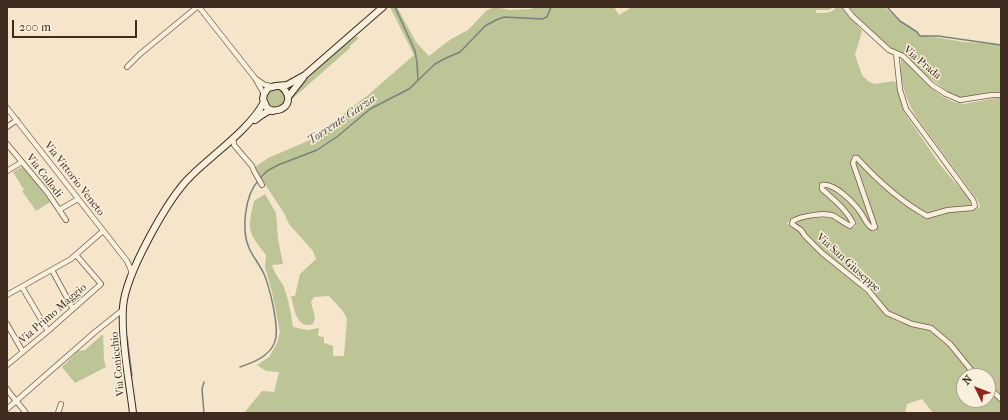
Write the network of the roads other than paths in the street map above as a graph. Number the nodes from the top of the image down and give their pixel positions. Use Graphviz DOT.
graph roads {
  1 [pos="198,7"];
  2 [pos="383,7"];
  3 [pos="845,7"];
  4 [pos="896,53"];
  5 [pos="127,67"];
  6 [pos="304,75"];
  7 [pos="255,78"];
  8 [pos="271,86"];
  9 [pos="280,86"];
  10 [pos="264,94"];
  11 [pos="1001,95"];
  12 [pos="288,97"];
  13 [pos="264,102"];
  14 [pos="7,108"];
  15 [pos="273,110"];
  16 [pos="17,120"];
  17 [pos="248,124"];
  18 [pos="7,127"];
  19 [pos="233,138"];
  20 [pos="7,144"];
  21 [pos="226,144"];
  22 [pos="234,146"];
  23 [pos="22,162"];
  24 [pos="7,171"];
  25 [pos="262,185"];
  26 [pos="78,199"];
  27 [pos="59,210"];
  28 [pos="66,220"];
  29 [pos="103,231"];
  30 [pos="77,256"];
  31 [pos="127,261"];
  32 [pos="136,265"];
  33 [pos="52,270"];
  34 [pos="131,276"];
  35 [pos="22,287"];
  36 [pos="7,295"];
  37 [pos="73,309"];
  38 [pos="122,312"];
  39 [pos="7,324"];
  40 [pos="48,331"];
  41 [pos="23,352"];
  42 [pos="7,365"];
  43 [pos="970,368"];
  44 [pos="7,389"];
  45 [pos="16,401"];
  46 [pos="61,404"];
  47 [pos="7,409"];
  48 [pos="26,413"];
  49 [pos="58,413"];
  50 [pos="133,413"];
  1 -- 5 [label="street"];
  1 -- 7 [label="street"];
  2 -- 6 [label="main road"];
  3 -- 4 [label="street, Via Prada"];
  4 -- 11 [label="street, Via Prada"];
  4 -- 43 [label="street, Via San Giuseppe"];
  6 -- 9 [label="main road"];
  6 -- 12 [label="main road"];
  7 -- 8 [label="street"];
  7 -- 10 [label="street"];
  8 -- 9 [label="main road"];
  8 -- 10 [label="main road"];
  9 -- 12 [label="main road"];
  10 -- 13 [label="main road"];
  12 -- 15 [label="main road"];
  13 -- 15 [label="main road"];
  13 -- 17 [label="main road"];
  14 -- 16 [label="street, Via Vittorio Veneto"];
  15 -- 17 [label="main road"];
  16 -- 18 [label="street"];
  16 -- 26 [label="street, Via Vittorio Veneto"];
  17 -- 19 [label="main road"];
  19 -- 21 [label="main road"];
  19 -- 22 [label="street"];
  20 -- 23 [label="street, Via Collodi"];
  21 -- 22 [label="street"];
  21 -- 32 [label="main road"];
  22 -- 25 [label="street"];
  23 -- 24 [label="street"];
  23 -- 27 [label="street, Via Collodi"];
  26 -- 27 [label="street"];
  26 -- 29 [label="street, Via Vittorio Veneto"];
  27 -- 28 [label="street, Via Collodi"];
  29 -- 30 [label="street"];
  29 -- 31 [label="street, Via Vittorio Veneto"];
  30 -- 33 [label="street"];
  30 -- 37 [label="street, Via Primo Maggio"];
  31 -- 32 [label="street, Via Vittorio Veneto"];
  31 -- 34 [label="street, Via Vittorio Veneto"];
  32 -- 34 [label="main road"];
  33 -- 35 [label="street"];
  33 -- 37 [label="street"];
  34 -- 38 [label="main road"];
  35 -- 36 [label="street"];
  35 -- 40 [label="street"];
  37 -- 40 [label="street, Via Primo Maggio"];
  38 -- 45 [label="street, Via Conicchio"];
  38 -- 50 [label="main road, Via Conicchio"];
  39 -- 41 [label="street"];
  40 -- 41 [label="street, Via Primo Maggio"];
  41 -- 42 [label="street, Via Primo Maggio"];
  44 -- 45 [label="street"];
  45 -- 47 [label="street, Via Conicchio"];
  45 -- 48 [label="street"];
  46 -- 49 [label="street"];
}
